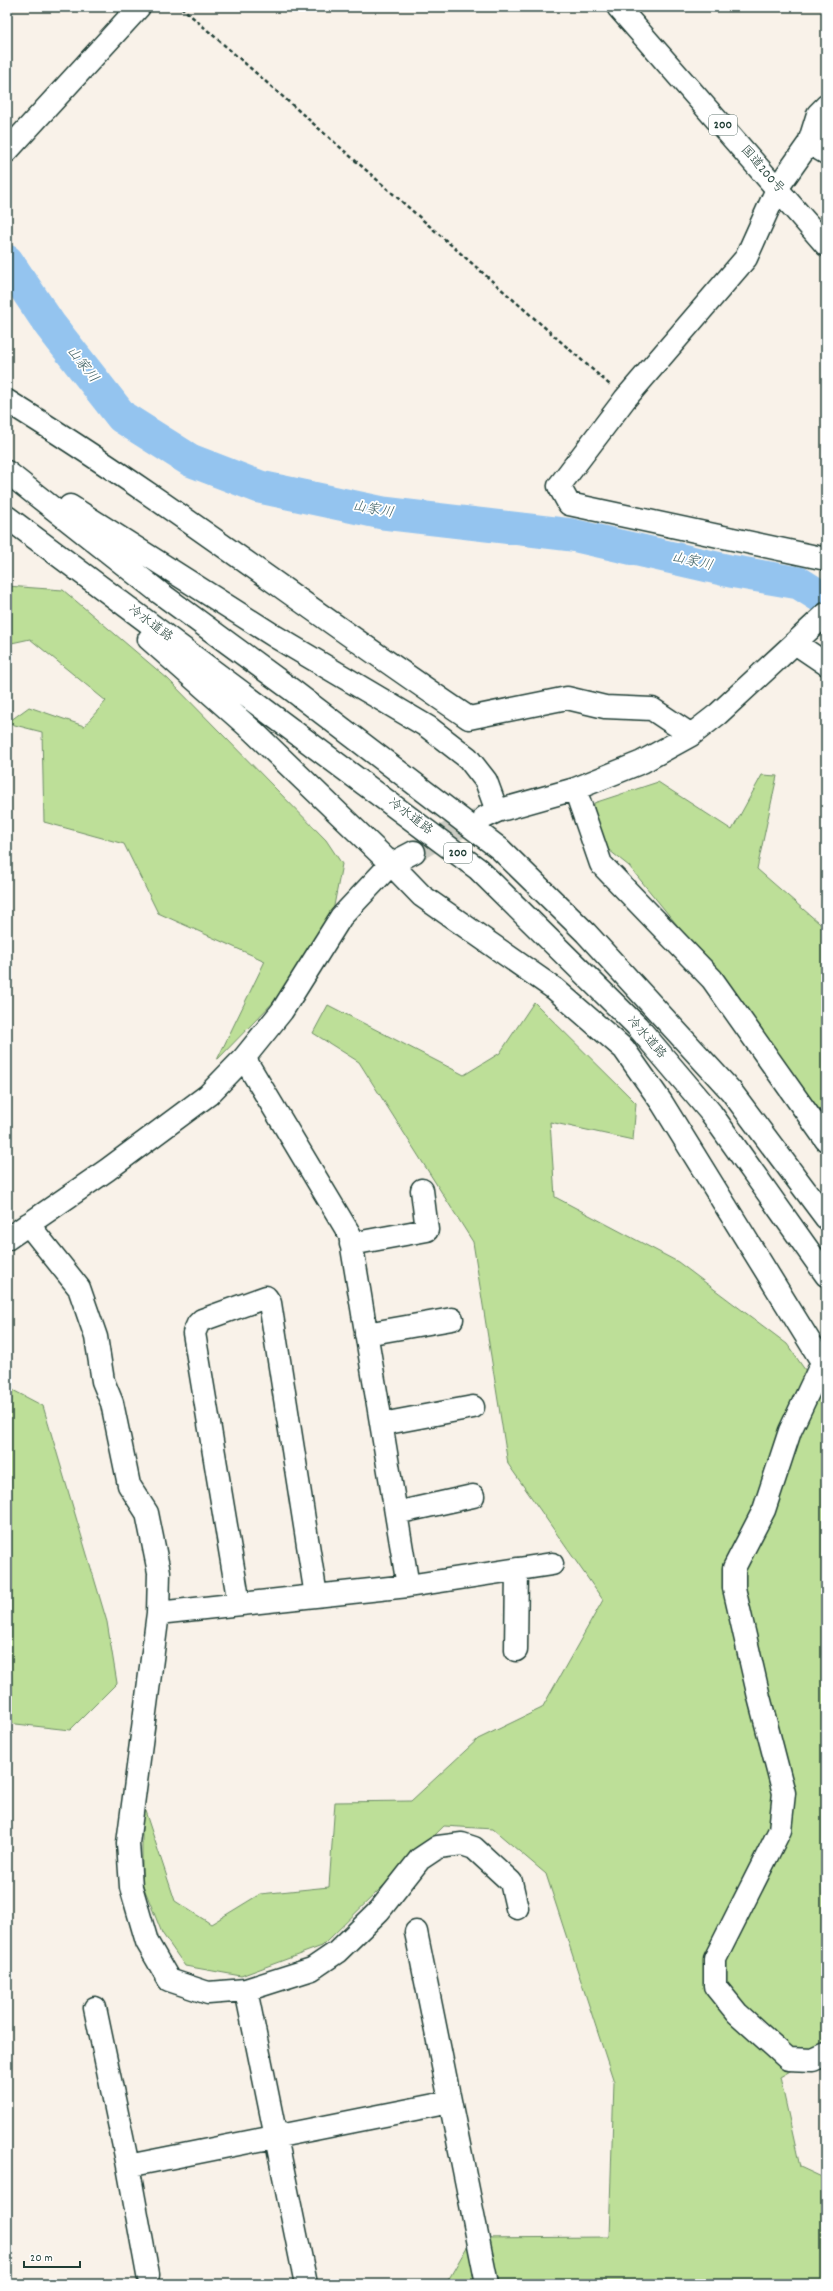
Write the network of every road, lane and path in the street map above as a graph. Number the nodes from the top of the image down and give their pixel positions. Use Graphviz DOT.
graph roads {
  1 [pos="139,7"];
  2 [pos="181,7"];
  3 [pos="618,7"];
  4 [pos="826,106"];
  5 [pos="818,148"];
  6 [pos="7,151"];
  7 [pos="778,187"];
  8 [pos="826,245"];
  9 [pos="626,399"];
  10 [pos="7,401"];
  11 [pos="7,468"];
  12 [pos="7,472"];
  13 [pos="7,517"];
  14 [pos="37,540"];
  15 [pos="826,559"];
  16 [pos="825,615"];
  17 [pos="794,643"];
  18 [pos="826,664"];
  19 [pos="691,734"];
  20 [pos="575,789"];
  21 [pos="414,852"];
  22 [pos="391,864"];
  23 [pos="244,1058"];
  24 [pos="826,1140"];
  25 [pos="422,1190"];
  26 [pos="826,1218"];
  27 [pos="28,1224"];
  28 [pos="7,1239"];
  29 [pos="351,1244"];
  30 [pos="826,1275"];
  31 [pos="452,1319"];
  32 [pos="366,1334"];
  33 [pos="824,1366"];
  34 [pos="473,1407"];
  35 [pos="382,1424"];
  36 [pos="473,1496"];
  37 [pos="396,1513"];
  38 [pos="552,1564"];
  39 [pos="516,1569"];
  40 [pos="408,1586"];
  41 [pos="316,1596"];
  42 [pos="239,1604"];
  43 [pos="158,1613"];
  44 [pos="516,1650"];
  45 [pos="517,1908"];
  46 [pos="416,1932"];
  47 [pos="246,1990"];
  48 [pos="95,2008"];
  49 [pos="826,2054"];
  50 [pos="450,2102"];
  51 [pos="276,2137"];
  52 [pos="128,2166"];
  53 [pos="148,2275"];
  54 [pos="306,2284"];
  55 [pos="487,2284"];
  1 -- 6 [label="main road"];
  2 -- 9 [label="path"];
  3 -- 7 [label="main road, 国道200号 / 200"];
  4 -- 5 [label="main road"];
  5 -- 7 [label="main road"];
  7 -- 8 [label="main road, 国道200号 / 200"];
  7 -- 9 [label="main road"];
  9 -- 15 [label="main road"];
  10 -- 19 [label="main road"];
  11 -- 20 [label="main road"];
  12 -- 26 [label="main road, 200"];
  13 -- 14 [label="main road, 冷水道路 / 200"];
  14 -- 22 [label="main road"];
  14 -- 30 [label="main road, 冷水道路 / 200"];
  16 -- 17 [label="main road"];
  17 -- 18 [label="main road"];
  17 -- 19 [label="main road"];
  19 -- 20 [label="main road"];
  20 -- 24 [label="main road"];
  21 -- 22 [label="main road"];
  22 -- 23 [label="main road"];
  22 -- 33 [label="main road"];
  23 -- 27 [label="main road"];
  23 -- 29 [label="main road"];
  25 -- 29 [label="main road"];
  27 -- 28 [label="main road"];
  27 -- 43 [label="main road"];
  29 -- 32 [label="main road"];
  31 -- 32 [label="main road"];
  32 -- 35 [label="main road"];
  33 -- 49 [label="main road"];
  34 -- 35 [label="main road"];
  35 -- 37 [label="main road"];
  36 -- 37 [label="main road"];
  37 -- 40 [label="main road"];
  38 -- 39 [label="main road"];
  39 -- 40 [label="main road"];
  39 -- 44 [label="main road"];
  40 -- 41 [label="main road"];
  41 -- 42 [label="main road"];
  41 -- 42 [label="main road"];
  42 -- 43 [label="main road"];
  43 -- 47 [label="main road"];
  45 -- 47 [label="main road"];
  46 -- 50 [label="main road"];
  47 -- 51 [label="main road"];
  48 -- 52 [label="main road"];
  50 -- 51 [label="main road"];
  50 -- 55 [label="main road"];
  51 -- 52 [label="main road"];
  51 -- 54 [label="main road"];
  52 -- 53 [label="main road"];
}
